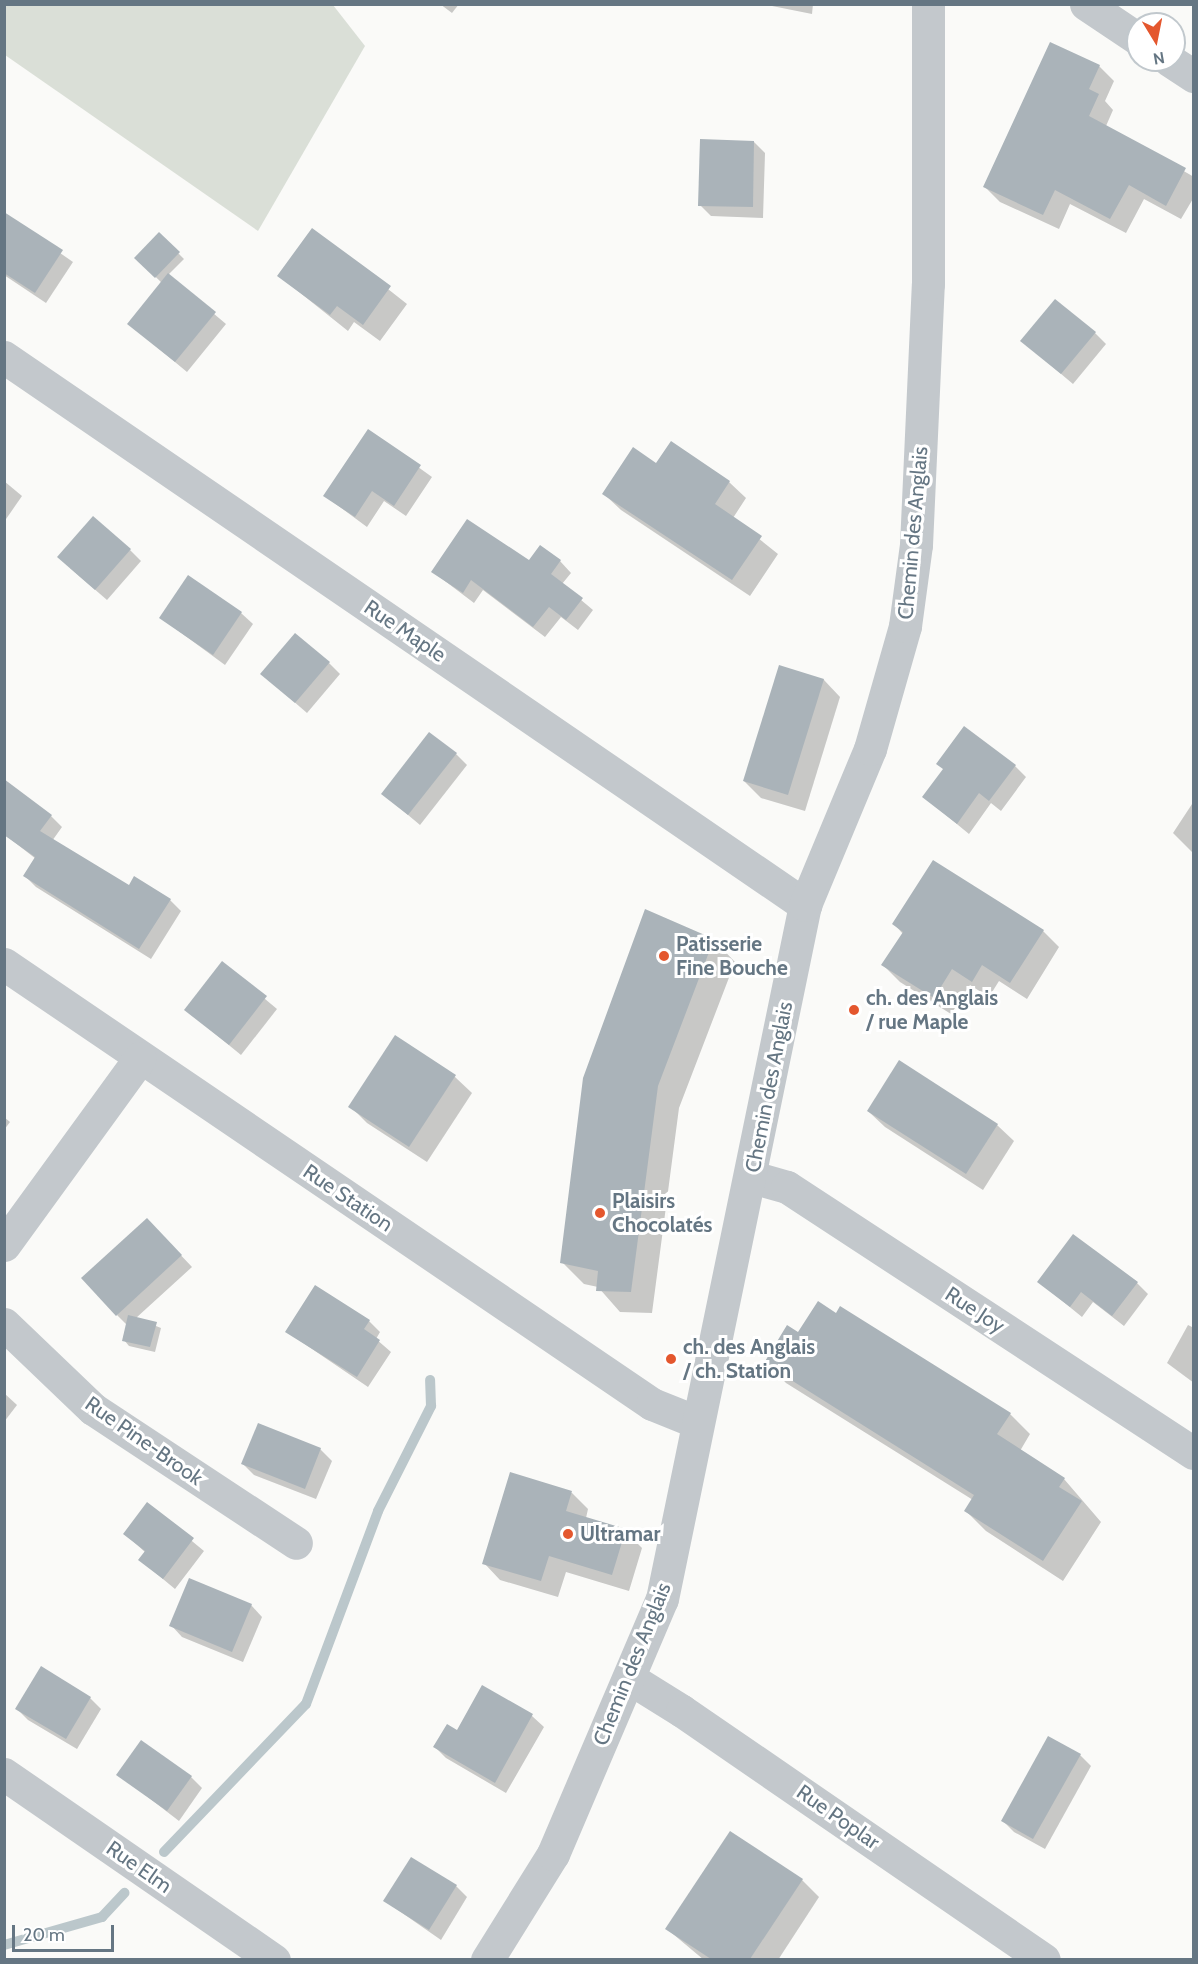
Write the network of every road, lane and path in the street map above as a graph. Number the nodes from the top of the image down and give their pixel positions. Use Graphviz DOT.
graph roads {
  1 [pos="928,4"];
  2 [pos="1086,4"];
  3 [pos="1126,31"];
  4 [pos="4,357"];
  5 [pos="805,905"];
  6 [pos="4,964"];
  7 [pos="140,1058"];
  8 [pos="752,1177"];
  9 [pos="4,1245"];
  10 [pos="4,1324"];
  11 [pos="697,1422"];
  12 [pos="1194,1453"];
  13 [pos="296,1543"];
  14 [pos="629,1678"];
  15 [pos="4,1774"];
  16 [pos="274,1959"];
  17 [pos="487,1959"];
  18 [pos="1044,1959"];
  1 -- 5 [label="street, Chemin des Anglais"];
  2 -- 3 [label="street"];
  4 -- 5 [label="street, Rue Maple"];
  5 -- 8 [label="street, Chemin des Anglais"];
  6 -- 7 [label="street, Rue Station"];
  7 -- 9 [label="street"];
  7 -- 11 [label="street, Rue Station"];
  8 -- 11 [label="street, Chemin des Anglais"];
  8 -- 12 [label="street, Rue Joy"];
  10 -- 13 [label="street, Rue Pine-Brook"];
  11 -- 14 [label="street, Chemin des Anglais"];
  14 -- 17 [label="street, Chemin des Anglais"];
  14 -- 18 [label="street, Rue Poplar"];
  15 -- 16 [label="street, Rue Elm"];
}
